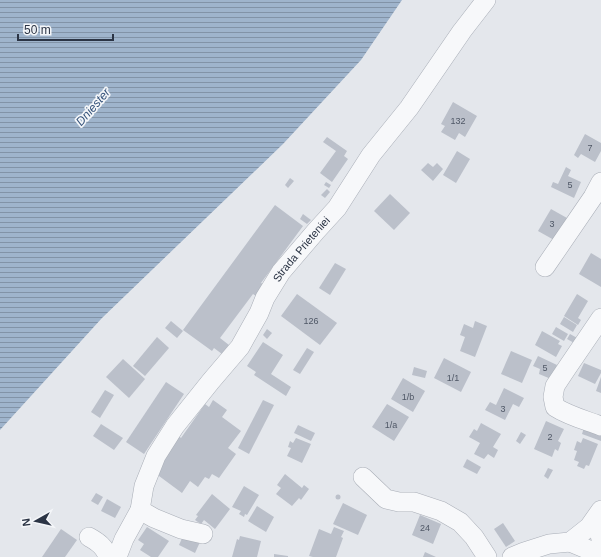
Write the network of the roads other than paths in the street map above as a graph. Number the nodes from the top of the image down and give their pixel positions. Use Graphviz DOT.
graph roads {
  1 [pos="486,0"];
  2 [pos="601,182"];
  3 [pos="545,267"];
  4 [pos="601,318"];
  5 [pos="601,426"];
  6 [pos="363,477"];
  7 [pos="140,510"];
  8 [pos="601,510"];
  9 [pos="601,528"];
  10 [pos="203,534"];
  11 [pos="89,537"];
  12 [pos="601,539"];
  13 [pos="570,542"];
  14 [pos="601,555"];
  15 [pos="108,557"];
  16 [pos="117,557"];
  17 [pos="487,557"];
  18 [pos="512,557"];
  1 -- 7 [label="street, Strada Prieteniei"];
  2 -- 3 [label="street"];
  4 -- 5 [label="street"];
  6 -- 17 [label="street"];
  7 -- 10 [label="street"];
  7 -- 16 [label="street, Strada Prieteniei"];
  8 -- 13 [label="street"];
  9 -- 12 [label="street"];
  11 -- 15 [label="street"];
  13 -- 14 [label="street"];
  13 -- 18 [label="street"];
}
